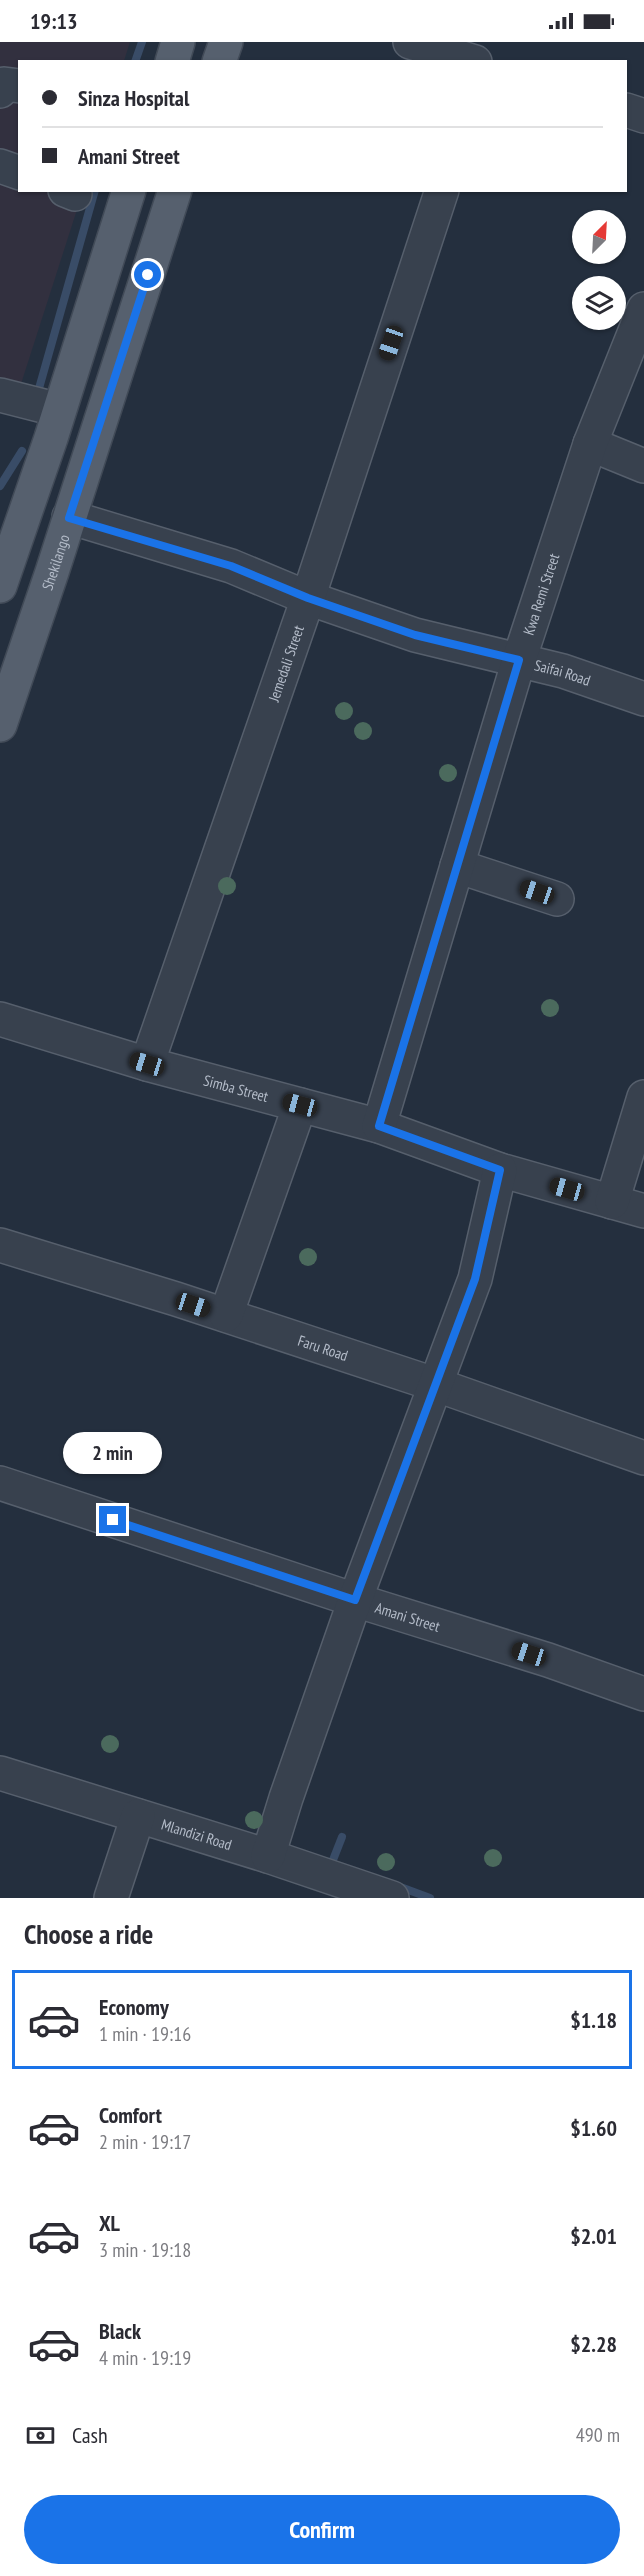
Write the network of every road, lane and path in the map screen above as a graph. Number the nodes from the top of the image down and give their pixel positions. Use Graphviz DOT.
graph roads {
  1 [pos="178,42"];
  2 [pos="226,42"];
  3 [pos="410,42"];
  4 [pos="496,42"];
  5 [pos="173,60"];
  6 [pos="220,60"];
  7 [pos="468,60"];
  8 [pos="487,60"];
  9 [pos="18,86"];
  10 [pos="0,91"];
  11 [pos="627,110"];
  12 [pos="644,116"];
  13 [pos="0,166"];
  14 [pos="18,172"];
  15 [pos="128,192"];
  16 [pos="174,192"];
  17 [pos="441,192"];
  18 [pos="644,309"];
  19 [pos="0,395"];
  20 [pos="59,410"];
  21 [pos="590,444"];
  22 [pos="644,466"];
  23 [pos="69,518"];
  24 [pos="7,540"];
  25 [pos="0,586"];
  26 [pos="308,598"];
  27 [pos="519,660"];
  28 [pos="644,699"];
  29 [pos="0,725"];
  30 [pos="457,866"];
  31 [pos="557,899"];
  32 [pos="0,1019"];
  33 [pos="147,1064"];
  34 [pos="644,1097"];
  35 [pos="300,1105"];
  36 [pos="379,1126"];
  37 [pos="500,1170"];
  38 [pos="612,1202"];
  39 [pos="644,1211"];
  40 [pos="0,1245"];
  41 [pos="226,1315"];
  42 [pos="437,1385"];
  43 [pos="644,1458"];
  44 [pos="0,1483"];
  45 [pos="355,1600"];
  46 [pos="644,1694"];
  47 [pos="0,1773"];
  48 [pos="138,1816"];
  49 [pos="268,1856"];
  50 [pos="373,1894"];
  51 [pos="111,1898"];
  1 -- 5 [label="main road"];
  2 -- 6 [label="main road"];
  3 -- 7 [label="street"];
  4 -- 8 [label="street"];
  9 -- 10 [label="street"];
  11 -- 12 [label="street"];
  13 -- 14 [label="street"];
  15 -- 20 [label="main road"];
  16 -- 23 [label="main road, Shekilango"];
  17 -- 26 [label="street, Jemedali Street"];
  18 -- 21 [label="street, Kwa Remi Street"];
  19 -- 20 [label="street"];
  20 -- 24 [label="main road"];
  21 -- 22 [label="street"];
  21 -- 27 [label="street, Kwa Remi Street"];
  23 -- 26 [label="street, Saifai Road"];
  23 -- 29 [label="main road, Shekilango"];
  24 -- 25 [label="main road"];
  26 -- 27 [label="street, Saifai Road"];
  26 -- 33 [label="street, Jemedali Street"];
  27 -- 28 [label="street, Saifai Road"];
  27 -- 30 [label="street, Kwa Remi Street"];
  30 -- 31 [label="street"];
  30 -- 36 [label="street, Kwa Remi Street"];
  32 -- 33 [label="street, Simba Street"];
  33 -- 35 [label="street, Simba Street"];
  34 -- 38 [label="street"];
  35 -- 36 [label="street, Simba Street"];
  35 -- 41 [label="street"];
  36 -- 37 [label="street, Simba Street"];
  37 -- 38 [label="street, Simba Street"];
  37 -- 42 [label="street"];
  38 -- 39 [label="street, Simba Street"];
  40 -- 41 [label="street, Faru Road"];
  41 -- 42 [label="street, Faru Road"];
  42 -- 43 [label="street, Faru Road"];
  42 -- 45 [label="street"];
  44 -- 45 [label="street, Amani Street"];
  45 -- 46 [label="street, Amani Street"];
  45 -- 49 [label="street"];
  47 -- 48 [label="street, Mlandizi Road"];
  48 -- 49 [label="street, Mlandizi Road"];
  48 -- 51 [label="street"];
  49 -- 50 [label="street, Mlandizi Road"];
}
